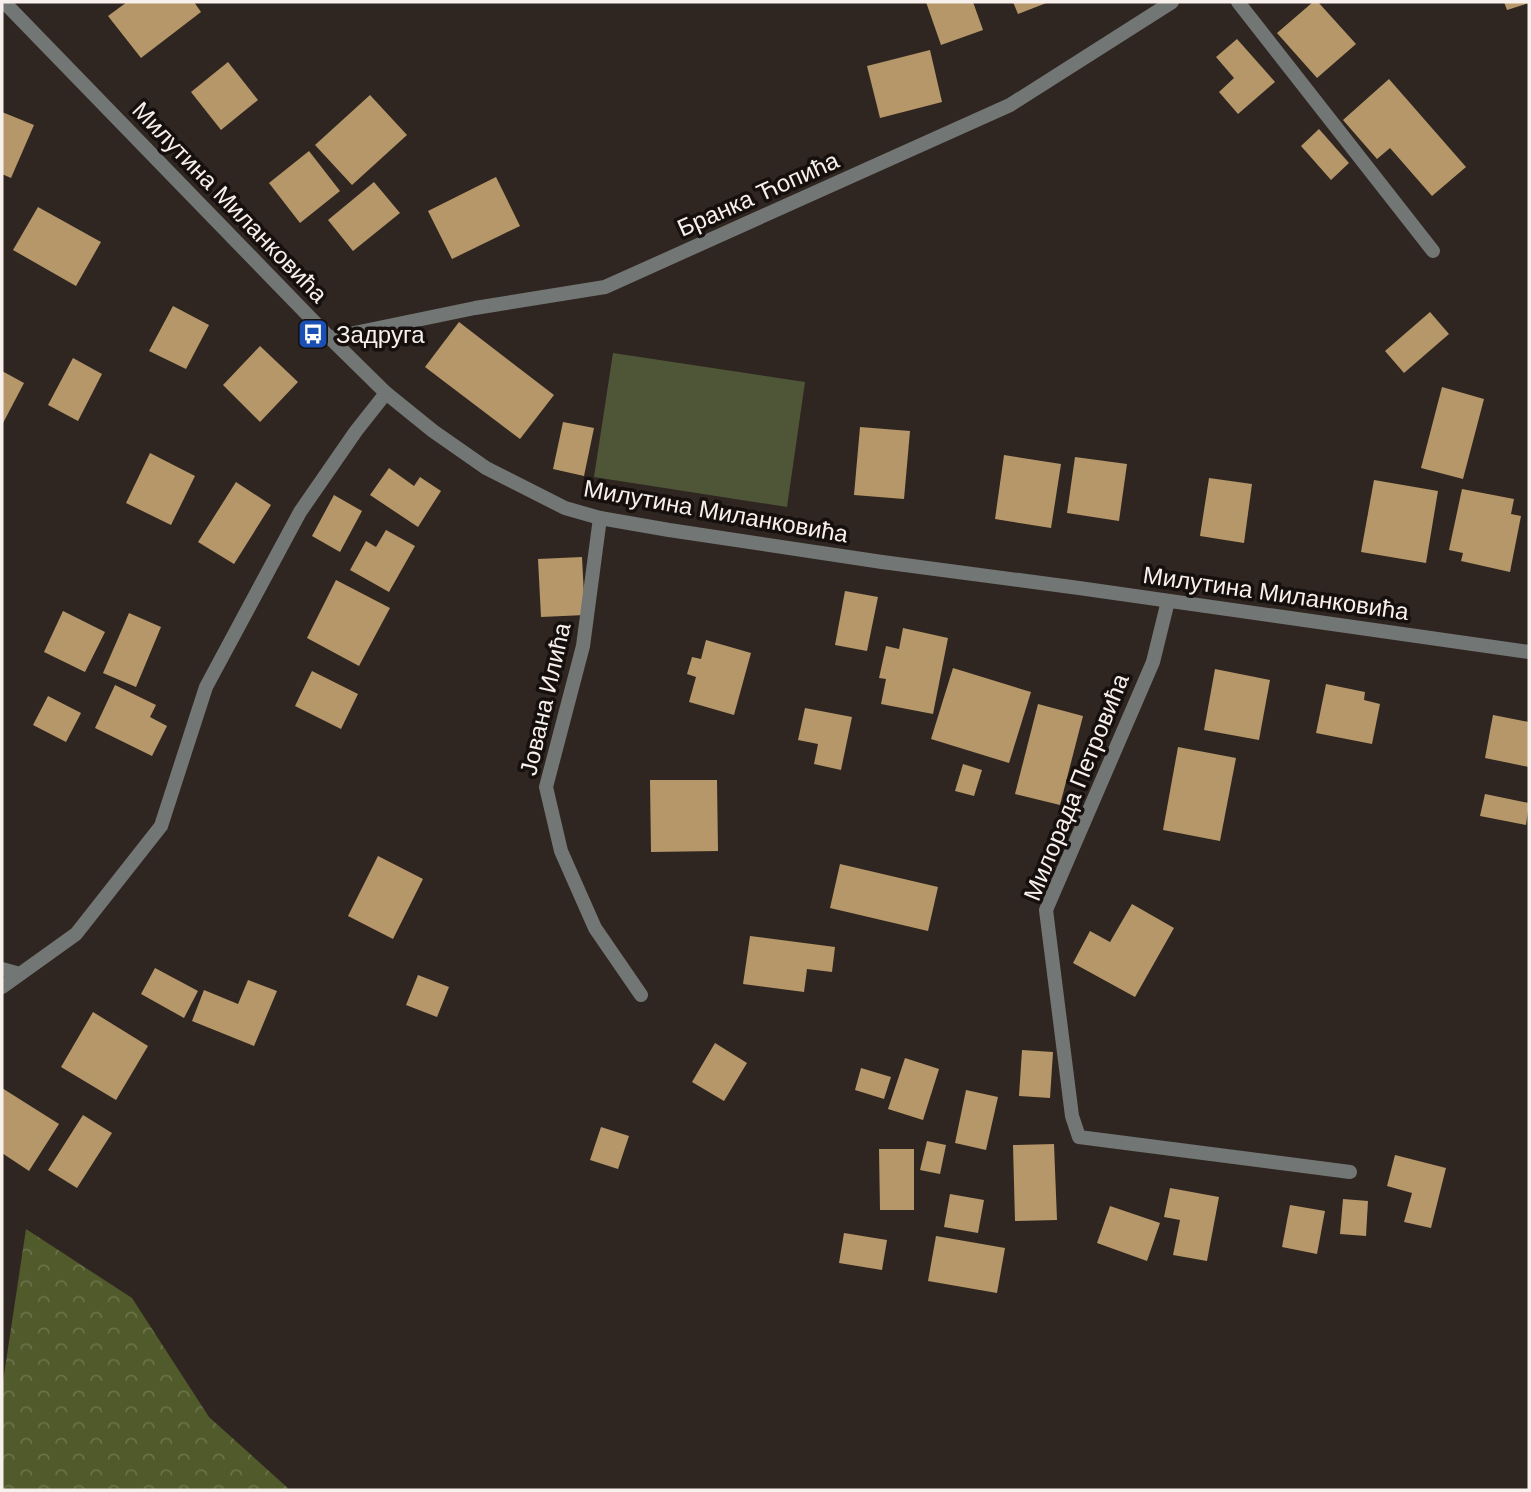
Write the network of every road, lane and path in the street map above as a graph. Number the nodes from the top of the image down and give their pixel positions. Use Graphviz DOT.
graph roads {
  1 [pos="4,2"];
  2 [pos="1172,2"];
  3 [pos="1238,2"];
  4 [pos="1433,251"];
  5 [pos="330,338"];
  6 [pos="386,393"];
  7 [pos="600,518"];
  8 [pos="1168,601"];
  9 [pos="1529,652"];
  10 [pos="2,969"];
  11 [pos="20,974"];
  12 [pos="2,987"];
  13 [pos="640,995"];
  14 [pos="1350,1172"];
  1 -- 5 [label="street, Милутина Миланковића"];
  2 -- 5 [label="street, Бранка Ћопића"];
  3 -- 4 [label="street"];
  5 -- 6 [label="street, Милутина Миланковића"];
  6 -- 7 [label="street, Милутина Миланковића"];
  6 -- 11 [label="street"];
  7 -- 8 [label="street, Милутина Миланковића"];
  7 -- 13 [label="street, Јована Илића"];
  8 -- 9 [label="street, Милутина Миланковића"];
  8 -- 14 [label="street, Милорада Петровића"];
  10 -- 11 [label="street"];
  11 -- 12 [label="street"];
}
